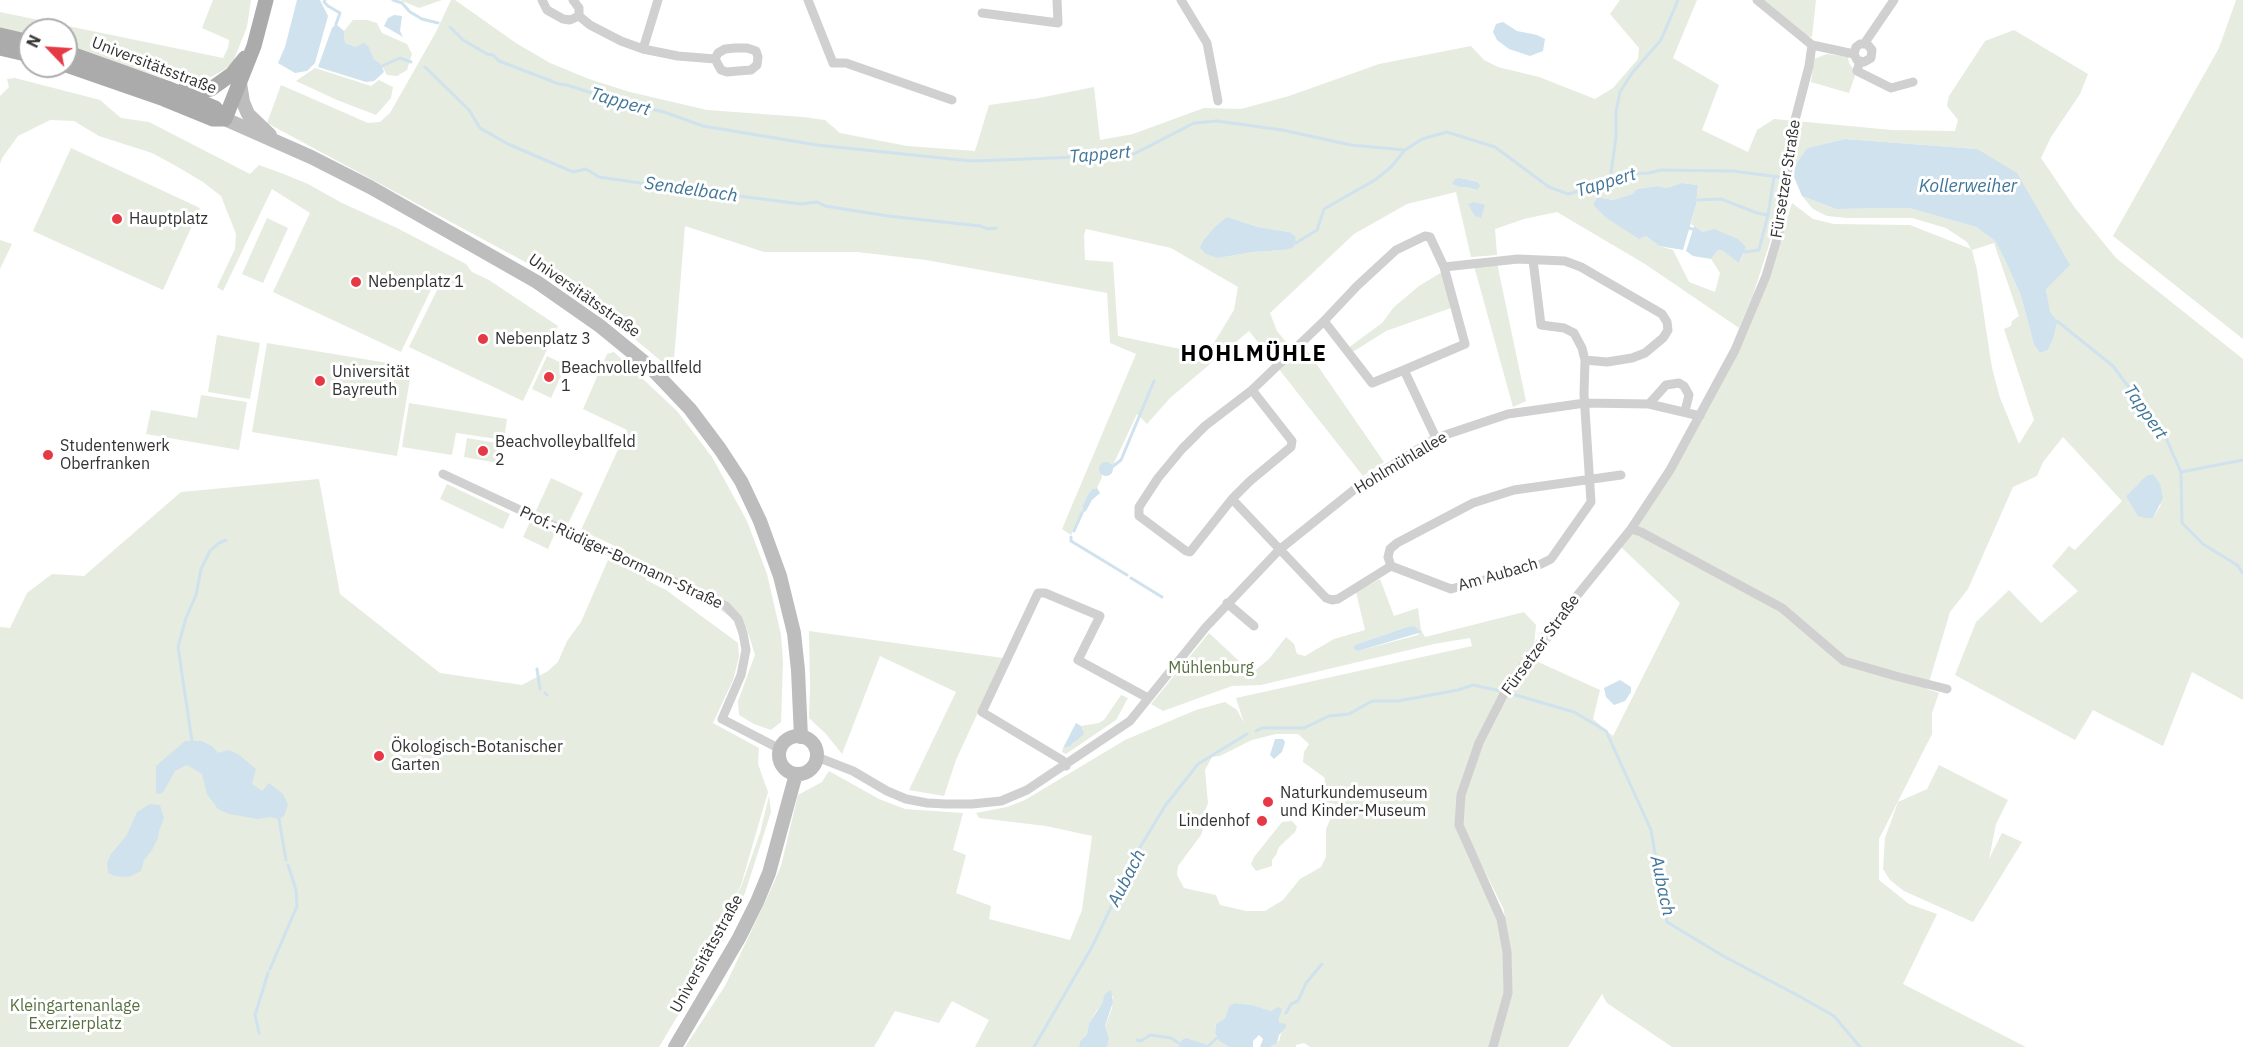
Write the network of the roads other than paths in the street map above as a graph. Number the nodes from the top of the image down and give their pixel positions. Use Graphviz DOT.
graph roads {
  1 [pos="266,0"];
  2 [pos="542,0"];
  3 [pos="573,0"];
  4 [pos="658,0"];
  5 [pos="808,0"];
  6 [pos="1057,0"];
  7 [pos="1181,0"];
  8 [pos="1757,0"];
  9 [pos="1894,0"];
  10 [pos="982,13"];
  11 [pos="579,16"];
  12 [pos="0,35"];
  13 [pos="18,39"];
  14 [pos="1864,44"];
  15 [pos="1812,45"];
  16 [pos="254,46"];
  17 [pos="0,48"];
  18 [pos="643,49"];
  19 [pos="18,53"];
  20 [pos="78,56"];
  21 [pos="1857,58"];
  22 [pos="715,59"];
  23 [pos="78,70"];
  24 [pos="1913,82"];
  25 [pos="240,83"];
  26 [pos="167,88"];
  27 [pos="952,100"];
  28 [pos="1218,101"];
  29 [pos="225,119"];
  30 [pos="281,144"];
  31 [pos="1533,260"];
  32 [pos="1444,267"];
  33 [pos="1324,321"];
  34 [pos="1585,360"];
  35 [pos="1404,370"];
  36 [pos="1252,390"];
  37 [pos="1585,403"];
  38 [pos="1649,404"];
  39 [pos="1685,411"];
  40 [pos="1700,416"];
  41 [pos="1436,438"];
  42 [pos="443,474"];
  43 [pos="1622,475"];
  44 [pos="1590,479"];
  45 [pos="1232,499"];
  46 [pos="1631,529"];
  47 [pos="1280,550"];
  48 [pos="1391,566"];
  49 [pos="1227,603"];
  50 [pos="1254,626"];
  51 [pos="1947,689"];
  52 [pos="1148,698"];
  53 [pos="801,737"];
  54 [pos="780,749"];
  55 [pos="817,757"];
  56 [pos="1066,766"];
  57 [pos="796,774"];
  58 [pos="675,1047"];
  59 [pos="1493,1047"];
  1 -- 16 [label="main road"];
  2 -- 11 [label="street"];
  3 -- 11 [label="street"];
  4 -- 18 [label="street"];
  5 -- 27 [label="street"];
  6 -- 10 [label="street"];
  7 -- 28 [label="street"];
  8 -- 15 [label="street"];
  9 -- 14 [label="street"];
  11 -- 18 [label="street"];
  12 -- 13 [label="main road"];
  14 -- 21 [label="street"];
  14 -- 21 [label="street"];
  15 -- 21 [label="street"];
  15 -- 40 [label="street, Fürsetzer Straße"];
  16 -- 25 [label="main road"];
  16 -- 26 [label="main road"];
  17 -- 19 [label="main road"];
  18 -- 22 [label="street"];
  20 -- 26 [label="main road, Universitätsstraße"];
  21 -- 24 [label="street"];
  23 -- 29 [label="main road, Universitätsstraße"];
  25 -- 29 [label="main road"];
  25 -- 30 [label="main road"];
  26 -- 29 [label="main road, Universitätsstraße"];
  29 -- 30 [label="main road, Universitätsstraße"];
  30 -- 53 [label="main road, Universitätsstraße"];
  31 -- 32 [label="street"];
  31 -- 34 [label="street"];
  31 -- 34 [label="street"];
  32 -- 33 [label="street"];
  32 -- 35 [label="street"];
  33 -- 35 [label="street"];
  33 -- 36 [label="street"];
  34 -- 37 [label="street, Am Aubach"];
  35 -- 41 [label="street"];
  36 -- 45 [label="street"];
  36 -- 45 [label="street"];
  37 -- 38 [label="street, Hohlmühlallee"];
  37 -- 41 [label="street, Hohlmühlallee"];
  37 -- 44 [label="street, Am Aubach"];
  38 -- 39 [label="street, Hohlmühlallee"];
  38 -- 39 [label="street"];
  39 -- 40 [label="street, Hohlmühlallee"];
  40 -- 46 [label="street, Fürsetzer Straße"];
  41 -- 47 [label="street, Hohlmühlallee"];
  42 -- 54 [label="street, Prof.-Rüdiger-Bormann-Straße"];
  43 -- 44 [label="street"];
  44 -- 48 [label="street"];
  44 -- 48 [label="street, Am Aubach"];
  45 -- 47 [label="street"];
  46 -- 51 [label="street"];
  46 -- 59 [label="street, Fürsetzer Straße"];
  47 -- 48 [label="street"];
  47 -- 49 [label="street, Hohlmühlallee"];
  49 -- 50 [label="street"];
  49 -- 52 [label="street, Hohlmühlallee"];
  52 -- 56 [label="street, Hohlmühlallee"];
  52 -- 56 [label="street"];
  53 -- 54 [label="main road"];
  53 -- 55 [label="main road"];
  54 -- 57 [label="main road"];
  55 -- 56 [label="street, Hohlmühlallee"];
  55 -- 57 [label="main road"];
  57 -- 58 [label="main road, Universitätsstraße"];
}
